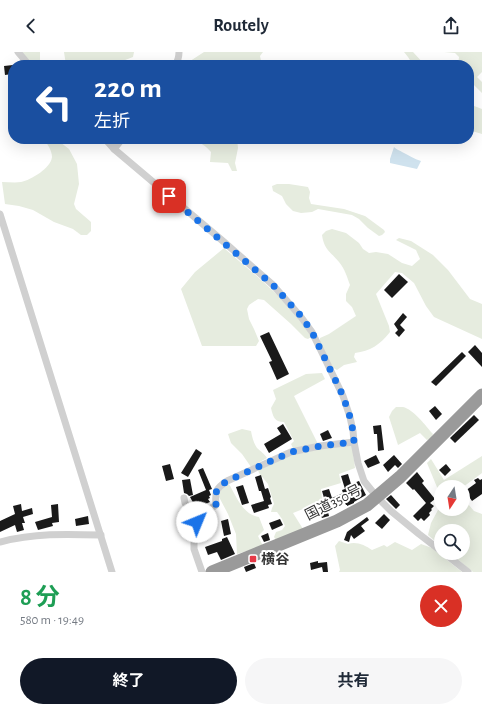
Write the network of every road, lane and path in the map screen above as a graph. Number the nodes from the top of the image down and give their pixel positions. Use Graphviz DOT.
graph roads {
  1 [pos="18,52"];
  2 [pos="25,60"];
  3 [pos="110,144"];
  4 [pos="118,144"];
  5 [pos="114,149"];
  6 [pos="0,214"];
  7 [pos="482,395"];
  8 [pos="354,442"];
  9 [pos="376,497"];
  10 [pos="184,498"];
  11 [pos="197,518"];
  12 [pos="101,535"];
  13 [pos="0,542"];
  14 [pos="434,545"];
  15 [pos="453,560"];
  16 [pos="112,572"];
  17 [pos="202,572"];
  18 [pos="212,572"];
  19 [pos="468,572"];
  1 -- 2 [label="street"];
  3 -- 5 [label="street"];
  4 -- 5 [label="street"];
  5 -- 8 [label="street"];
  6 -- 12 [label="street"];
  7 -- 9 [label="highway, 国道350号"];
  8 -- 9 [label="street"];
  8 -- 11 [label="street"];
  9 -- 14 [label="street"];
  9 -- 18 [label="highway, 国道350号"];
  10 -- 11 [label="street"];
  11 -- 17 [label="street"];
  12 -- 13 [label="street"];
  12 -- 16 [label="street"];
  15 -- 19 [label="street"];
}
